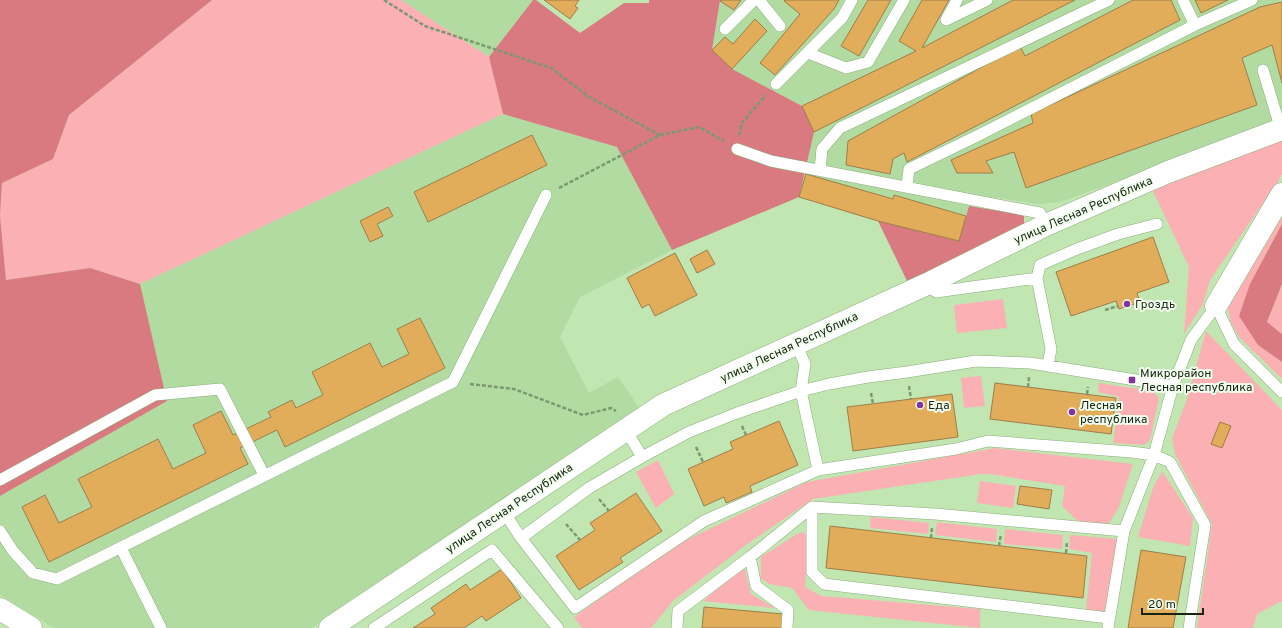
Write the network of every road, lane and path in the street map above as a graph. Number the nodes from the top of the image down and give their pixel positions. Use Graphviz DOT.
graph roads {
  1 [pos="384,0"];
  2 [pos="754,0"];
  3 [pos="759,0"];
  4 [pos="852,0"];
  5 [pos="904,0"];
  6 [pos="957,0"];
  7 [pos="987,0"];
  8 [pos="1110,0"];
  9 [pos="1183,0"];
  10 [pos="1252,0"];
  11 [pos="1195,25"];
  12 [pos="780,26"];
  13 [pos="725,28"];
  14 [pos="808,53"];
  15 [pos="1264,70"];
  16 [pos="776,84"];
  17 [pos="1282,129"];
  18 [pos="660,135"];
  19 [pos="737,149"];
  20 [pos="820,170"];
  21 [pos="907,187"];
  22 [pos="1282,194"];
  23 [pos="546,195"];
  24 [pos="1157,224"];
  25 [pos="1046,225"];
  26 [pos="1037,278"];
  27 [pos="927,284"];
  28 [pos="1118,306"];
  29 [pos="1216,306"];
  30 [pos="1105,310"];
  31 [pos="796,344"];
  32 [pos="1048,365"];
  33 [pos="453,382"];
  34 [pos="1173,386"];
  35 [pos="801,391"];
  36 [pos="1282,392"];
  37 [pos="583,414"];
  38 [pos="626,430"];
  39 [pos="1154,455"];
  40 [pos="642,457"];
  41 [pos="818,470"];
  42 [pos="264,475"];
  43 [pos="0,480"];
  44 [pos="812,506"];
  45 [pos="504,512"];
  46 [pos="556,513"];
  47 [pos="0,531"];
  48 [pos="1124,531"];
  49 [pos="521,538"];
  50 [pos="580,540"];
  51 [pos="121,548"];
  52 [pos="750,557"];
  53 [pos="0,609"];
  54 [pos="1109,623"];
  55 [pos="555,627"];
  56 [pos="31,628"];
  57 [pos="161,628"];
  58 [pos="330,628"];
  59 [pos="374,628"];
  60 [pos="677,628"];
  61 [pos="787,628"];
  62 [pos="1189,628"];
  1 -- 18 [label="path"];
  2 -- 13 [label="lane"];
  3 -- 12 [label="lane"];
  4 -- 14 [label="lane"];
  5 -- 14 [label="lane"];
  6 -- 7 [label="lane"];
  8 -- 20 [label="lane"];
  9 -- 11 [label="lane"];
  10 -- 11 [label="lane"];
  11 -- 21 [label="lane"];
  14 -- 16 [label="lane"];
  15 -- 17 [label="lane"];
  16 -- 19 [label="path"];
  17 -- 25 [label="street, улица Лесная Республика"];
  18 -- 19 [label="path"];
  18 -- 23 [label="path"];
  19 -- 20 [label="lane"];
  20 -- 21 [label="lane"];
  21 -- 25 [label="lane"];
  22 -- 29 [label="street"];
  23 -- 33 [label="lane"];
  24 -- 26 [label="lane"];
  25 -- 27 [label="street, улица Лесная Республика"];
  26 -- 27 [label="lane"];
  26 -- 32 [label="lane"];
  27 -- 31 [label="street, улица Лесная Республика"];
  28 -- 30 [label="path"];
  29 -- 34 [label="lane"];
  29 -- 36 [label="lane"];
  31 -- 35 [label="lane"];
  31 -- 38 [label="street, улица Лесная Республика"];
  32 -- 34 [label="lane"];
  32 -- 35 [label="lane"];
  33 -- 37 [label="path"];
  33 -- 42 [label="lane"];
  34 -- 39 [label="lane"];
  35 -- 40 [label="lane"];
  35 -- 41 [label="lane"];
  38 -- 40 [label="lane"];
  38 -- 45 [label="street, улица Лесная Республика"];
  39 -- 41 [label="lane"];
  39 -- 48 [label="lane"];
  39 -- 62 [label="lane"];
  40 -- 46 [label="lane"];
  41 -- 49 [label="lane"];
  42 -- 43 [label="lane"];
  42 -- 51 [label="lane"];
  44 -- 48 [label="lane"];
  44 -- 52 [label="lane"];
  44 -- 54 [label="lane"];
  45 -- 49 [label="lane"];
  45 -- 58 [label="street, улица Лесная Республика"];
  46 -- 49 [label="lane"];
  46 -- 50 [label="path"];
  47 -- 51 [label="lane"];
  48 -- 54 [label="lane"];
  51 -- 57 [label="lane"];
  52 -- 60 [label="lane"];
  52 -- 61 [label="lane"];
  53 -- 56 [label="street"];
  55 -- 59 [label="lane"];
}
